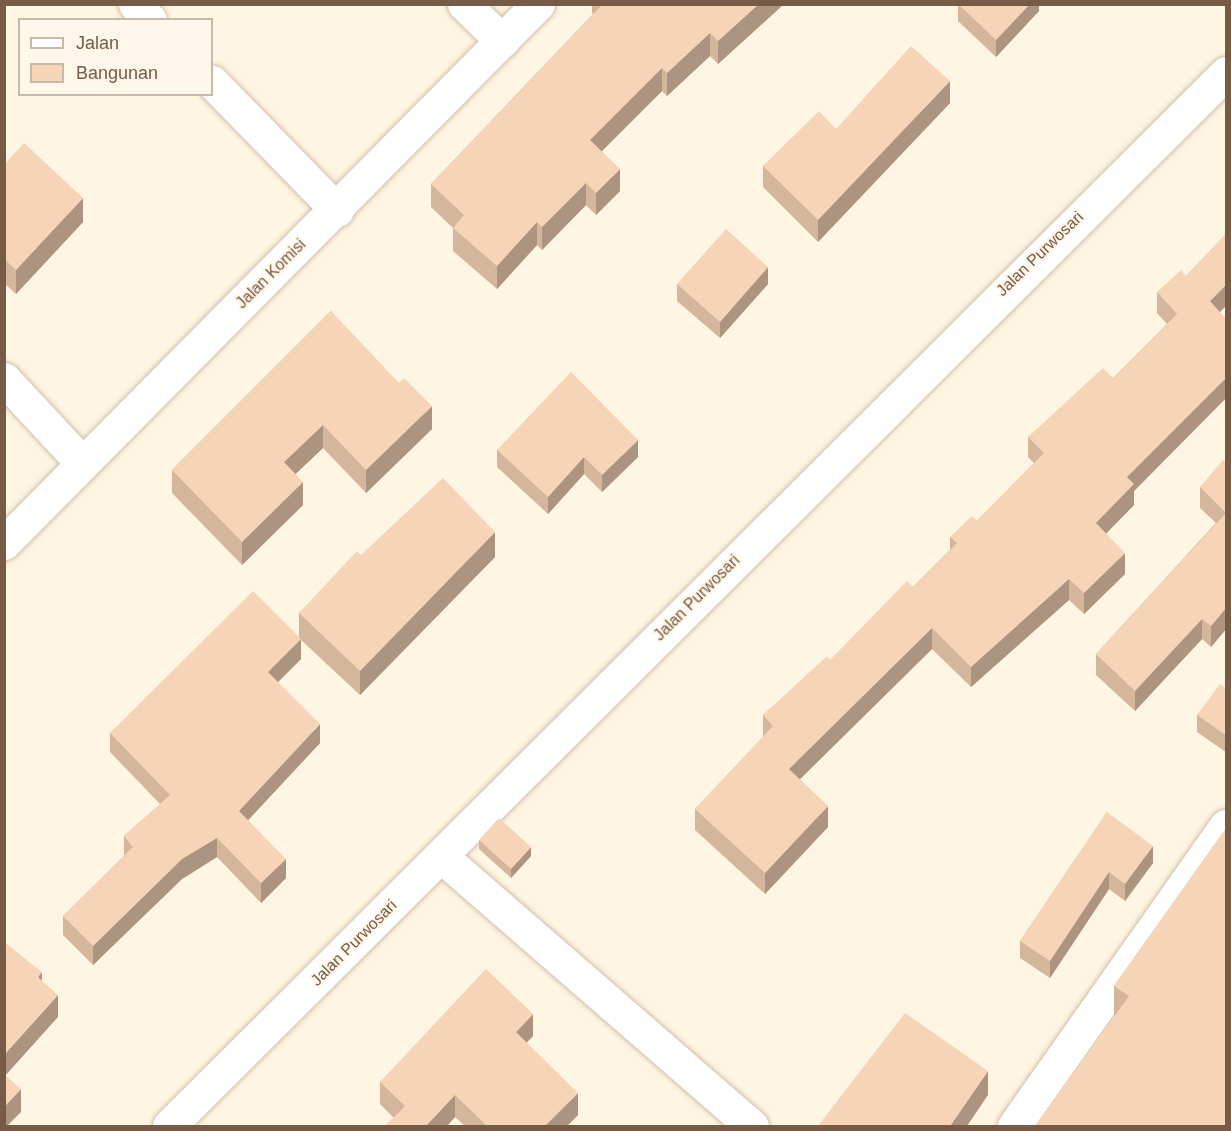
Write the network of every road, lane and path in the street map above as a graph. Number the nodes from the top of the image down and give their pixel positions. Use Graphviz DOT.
graph roads {
  1 [pos="135,4"];
  2 [pos="464,4"];
  3 [pos="538,4"];
  4 [pos="148,18"];
  5 [pos="502,41"];
  6 [pos="1227,73"];
  7 [pos="213,83"];
  8 [pos="337,210"];
  9 [pos="4,379"];
  10 [pos="81,462"];
  11 [pos="4,543"];
  12 [pos="1227,826"];
  13 [pos="441,856"];
  14 [pos="169,1126"];
  15 [pos="752,1126"];
  16 [pos="1014,1126"];
  1 -- 4 [label="street"];
  2 -- 5 [label="street"];
  3 -- 5 [label="street, Jalan Komisi"];
  5 -- 8 [label="street, Jalan Komisi"];
  6 -- 13 [label="street, Jalan Purwosari"];
  7 -- 8 [label="street"];
  8 -- 10 [label="street, Jalan Komisi"];
  9 -- 10 [label="street"];
  10 -- 11 [label="street, Jalan Komisi"];
  12 -- 16 [label="street"];
  13 -- 14 [label="street, Jalan Purwosari"];
  13 -- 15 [label="street"];
}
